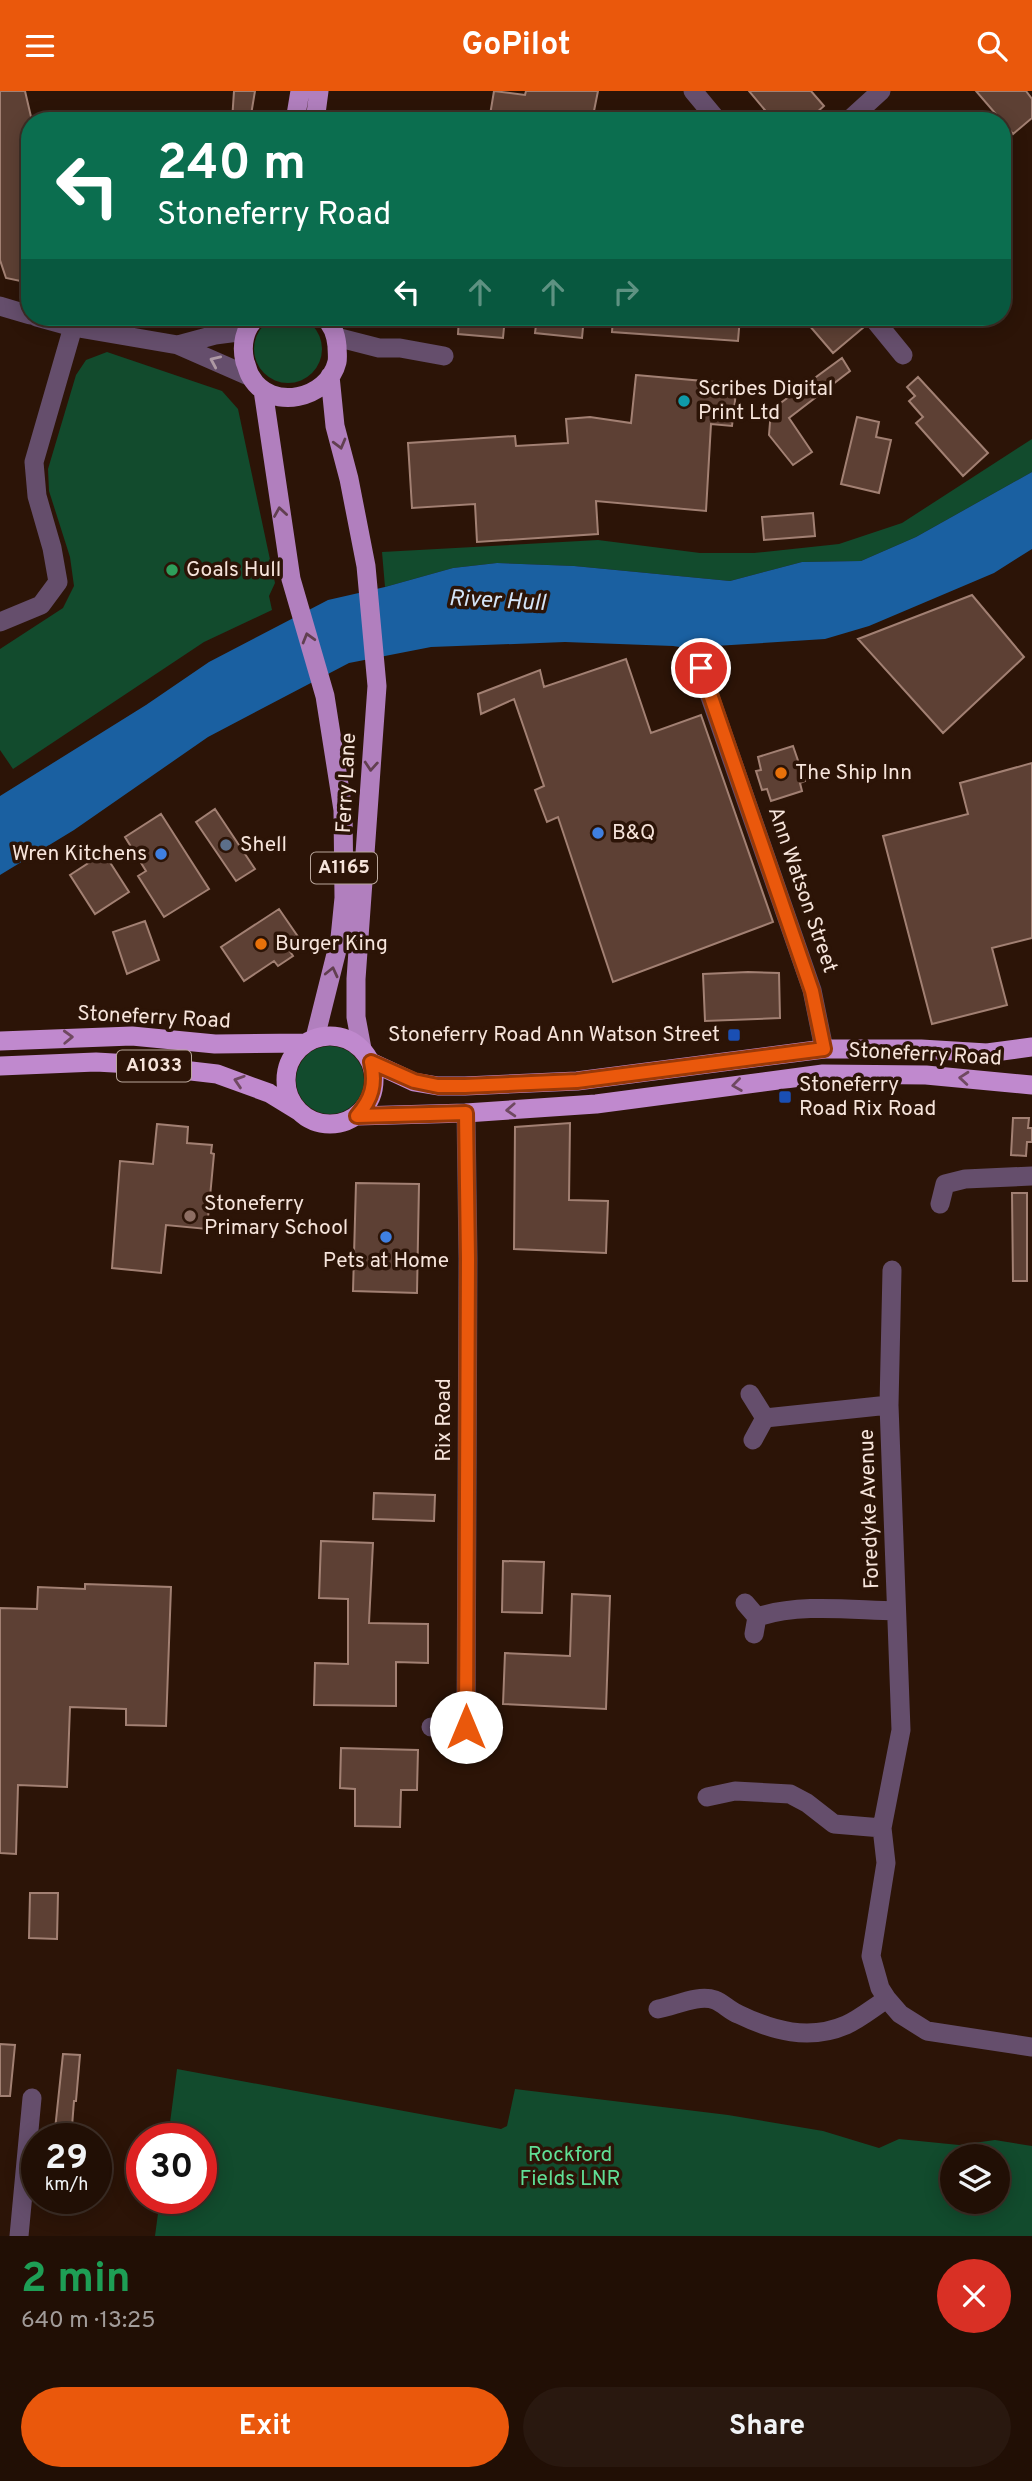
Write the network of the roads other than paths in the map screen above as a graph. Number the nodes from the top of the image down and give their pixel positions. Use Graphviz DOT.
graph roads {
  1 [pos="300,91"];
  2 [pos="319,91"];
  3 [pos="693,91"];
  4 [pos="881,91"];
  5 [pos="296,112"];
  6 [pos="316,112"];
  7 [pos="710,112"];
  8 [pos="858,112"];
  9 [pos="0,306"];
  10 [pos="21,312"];
  11 [pos="70,326"];
  12 [pos="244,326"];
  13 [pos="250,326"];
  14 [pos="329,326"];
  15 [pos="879,326"];
  16 [pos="74,327"];
  17 [pos="336,337"];
  18 [pos="178,345"];
  19 [pos="379,348"];
  20 [pos="903,355"];
  21 [pos="444,356"];
  22 [pos="334,369"];
  23 [pos="257,384"];
  24 [pos="0,622"];
  25 [pos="701,668"];
  26 [pos="0,1041"];
  27 [pos="311,1041"];
  28 [pos="1032,1047"];
  29 [pos="824,1049"];
  30 [pos="366,1056"];
  31 [pos="0,1066"];
  32 [pos="1032,1085"];
  33 [pos="300,1112"];
  34 [pos="466,1113"];
  35 [pos="357,1116"];
  36 [pos="1032,1177"];
  37 [pos="940,1204"];
  38 [pos="892,1270"];
  39 [pos="750,1394"];
  40 [pos="889,1405"];
  41 [pos="765,1418"];
  42 [pos="753,1440"];
  43 [pos="896,1611"];
  44 [pos="752,1618"];
  45 [pos="431,1727"];
  46 [pos="466,1727"];
  47 [pos="493,1729"];
  48 [pos="707,1797"];
  49 [pos="882,1828"];
  50 [pos="887,1999"];
  51 [pos="658,2009"];
  52 [pos="1032,2047"];
  53 [pos="32,2098"];
  54 [pos="19,2236"];
  1 -- 5 [label="main road"];
  2 -- 6 [label="main road"];
  3 -- 7 [label="street"];
  4 -- 8 [label="street"];
  9 -- 10 [label="street"];
  11 -- 16 [label="street"];
  12 -- 18 [label="street"];
  13 -- 23 [label="main road, A1165"];
  14 -- 17 [label="main road, A1165"];
  15 -- 20 [label="street"];
  16 -- 18 [label="street"];
  16 -- 24 [label="street"];
  17 -- 19 [label="street"];
  17 -- 22 [label="main road, A1165"];
  23 -- 18 [label="street, one-way"];
  19 -- 21 [label="street"];
  19 -- 22 [label="street"];
  22 -- 23 [label="main road"];
  22 -- 30 [label="main road, Ferry Lane / A1165, one-way"];
  27 -- 23 [label="main road, Ferry Lane / A1165, one-way"];
  25 -- 29 [label="street, Ann Watson Street"];
  26 -- 27 [label="highway, Stoneferry Road / A1033, one-way"];
  27 -- 30 [label="highway"];
  27 -- 33 [label="highway"];
  28 -- 29 [label="highway, Stoneferry Road"];
  29 -- 30 [label="highway, Stoneferry Road"];
  30 -- 35 [label="highway"];
  33 -- 31 [label="highway, A1033, one-way"];
  32 -- 34 [label="highway, Stoneferry Road, one-way"];
  33 -- 35 [label="highway"];
  34 -- 35 [label="highway, Stoneferry Road"];
  34 -- 46 [label="street, Rix Road"];
  36 -- 37 [label="street"];
  38 -- 40 [label="street, Foredyke Avenue"];
  39 -- 41 [label="street"];
  40 -- 41 [label="street, Foredyke Avenue"];
  40 -- 43 [label="street, Foredyke Avenue"];
  41 -- 42 [label="street"];
  43 -- 44 [label="street, Foredyke Avenue"];
  43 -- 49 [label="street, Foredyke Avenue"];
  45 -- 46 [label="street"];
  46 -- 47 [label="street"];
  48 -- 49 [label="street"];
  49 -- 50 [label="street, Foredyke Avenue"];
  50 -- 51 [label="street"];
  50 -- 52 [label="street, Foredyke Avenue"];
  53 -- 54 [label="street"];
}
